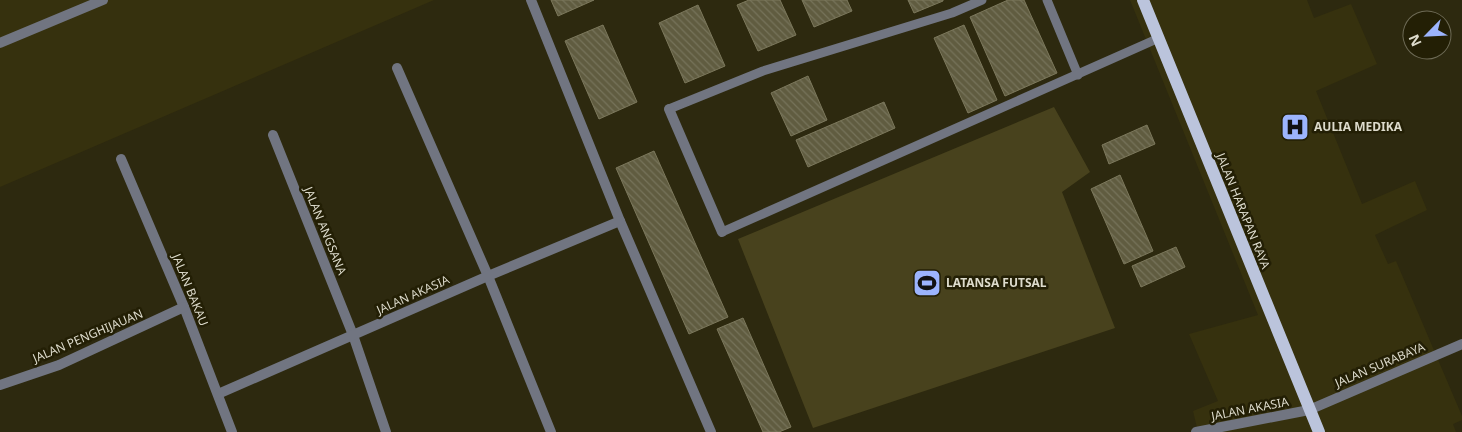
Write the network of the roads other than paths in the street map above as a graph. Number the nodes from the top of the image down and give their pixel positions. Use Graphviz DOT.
graph roads {
  1 [pos="103,0"];
  2 [pos="531,0"];
  3 [pos="982,0"];
  4 [pos="1047,0"];
  5 [pos="1143,0"];
  6 [pos="1159,38"];
  7 [pos="0,44"];
  8 [pos="397,68"];
  9 [pos="1078,75"];
  10 [pos="668,109"];
  11 [pos="273,136"];
  12 [pos="121,159"];
  13 [pos="620,221"];
  14 [pos="722,232"];
  15 [pos="488,276"];
  16 [pos="184,306"];
  17 [pos="353,335"];
  18 [pos="1462,344"];
  19 [pos="0,385"];
  20 [pos="218,394"];
  21 [pos="1309,410"];
  22 [pos="232,432"];
  23 [pos="386,432"];
  24 [pos="551,432"];
  25 [pos="712,432"];
  26 [pos="1196,432"];
  27 [pos="1319,432"];
  1 -- 7 [label="street"];
  2 -- 13 [label="street"];
  3 -- 10 [label="lane"];
  4 -- 9 [label="lane"];
  5 -- 6 [label="main road, JALAN HARAPAN RAYA"];
  6 -- 9 [label="lane"];
  6 -- 21 [label="main road, JALAN HARAPAN RAYA"];
  8 -- 15 [label="street"];
  9 -- 14 [label="lane"];
  10 -- 14 [label="street"];
  11 -- 17 [label="street, JALAN ANGSANA"];
  12 -- 16 [label="street, JALAN BAKAU"];
  13 -- 15 [label="street, JALAN AKASIA"];
  13 -- 25 [label="street"];
  15 -- 17 [label="street, JALAN AKASIA"];
  15 -- 24 [label="street"];
  16 -- 19 [label="street, JALAN PENGHIJAUAN"];
  16 -- 20 [label="street, JALAN BAKAU"];
  17 -- 20 [label="street, JALAN AKASIA"];
  17 -- 23 [label="street, JALAN ANGSANA"];
  18 -- 21 [label="street, JALAN SURABAYA"];
  20 -- 22 [label="street, JALAN BAKAU"];
  21 -- 26 [label="street, JALAN AKASIA"];
  21 -- 27 [label="main road, JALAN HARAPAN RAYA"];
}
